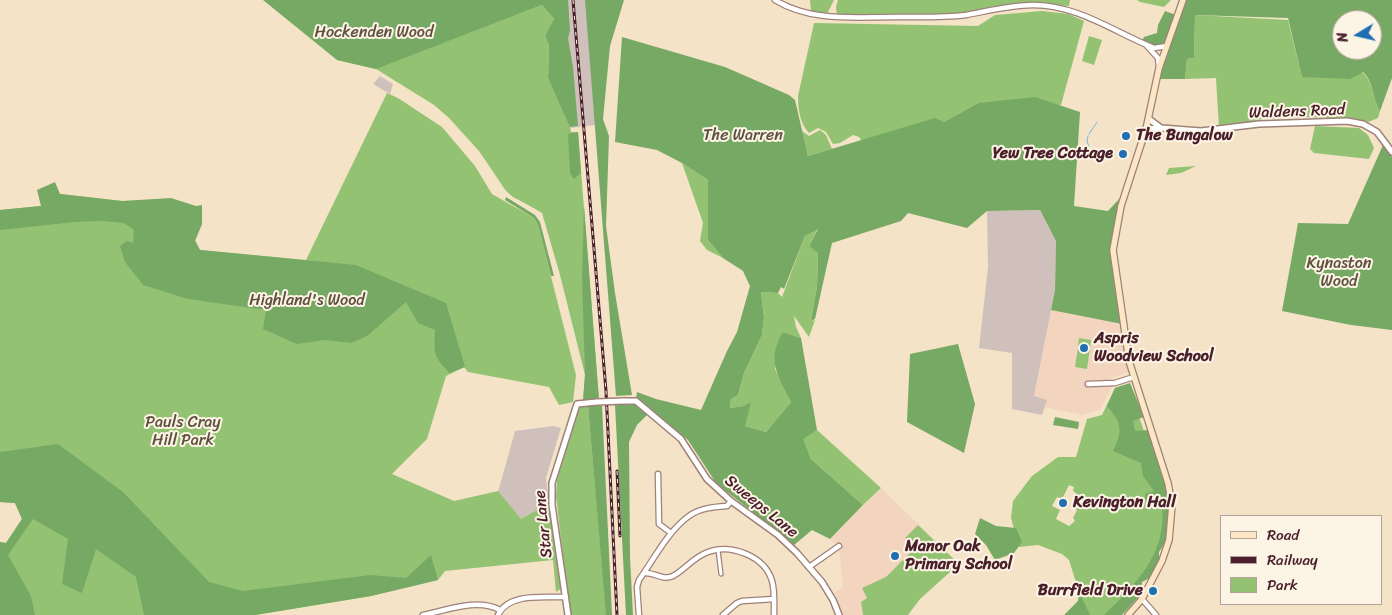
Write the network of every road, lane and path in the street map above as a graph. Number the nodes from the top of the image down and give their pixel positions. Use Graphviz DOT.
graph roads {
  1 [pos="775,0"];
  2 [pos="1183,0"];
  3 [pos="1146,45"];
  4 [pos="1167,46"];
  5 [pos="1159,68"];
  6 [pos="1149,119"];
  7 [pos="1161,128"];
  8 [pos="1146,129"];
  9 [pos="1392,152"];
  10 [pos="1134,378"];
  11 [pos="1088,384"];
  12 [pos="576,404"];
  13 [pos="658,474"];
  14 [pos="731,501"];
  15 [pos="671,533"];
  16 [pos="839,546"];
  17 [pos="718,550"];
  18 [pos="809,567"];
  19 [pos="644,573"];
  20 [pos="721,574"];
  21 [pos="566,597"];
  22 [pos="774,599"];
  23 [pos="1142,599"];
  24 [pos="499,613"];
  25 [pos="423,615"];
  26 [pos="568,615"];
  27 [pos="639,615"];
  28 [pos="724,615"];
  29 [pos="774,615"];
  30 [pos="838,615"];
  31 [pos="1128,615"];
  32 [pos="1156,615"];
  1 -- 3 [label="street"];
  2 -- 4 [label="main road"];
  3 -- 4 [label="street"];
  3 -- 5 [label="street"];
  4 -- 5 [label="main road"];
  5 -- 6 [label="main road"];
  6 -- 7 [label="street"];
  6 -- 8 [label="main road"];
  7 -- 8 [label="street, Waldens Road"];
  7 -- 9 [label="street, Waldens Road"];
  8 -- 10 [label="main road"];
  10 -- 11 [label="street"];
  10 -- 23 [label="main road"];
  12 -- 14 [label="street, Sweeps Lane, bridge"];
  12 -- 21 [label="street, Star Lane"];
  13 -- 15 [label="street"];
  14 -- 15 [label="street"];
  14 -- 18 [label="street, Sweeps Lane"];
  15 -- 19 [label="street"];
  16 -- 18 [label="street"];
  17 -- 19 [label="street"];
  17 -- 20 [label="street"];
  17 -- 22 [label="street"];
  18 -- 30 [label="street, Sweeps Lane"];
  19 -- 27 [label="street"];
  21 -- 24 [label="street"];
  21 -- 26 [label="street, Star Lane"];
  22 -- 28 [label="street"];
  22 -- 29 [label="street"];
  23 -- 31 [label="main road"];
  23 -- 32 [label="street"];
  24 -- 25 [label="street"];
}
